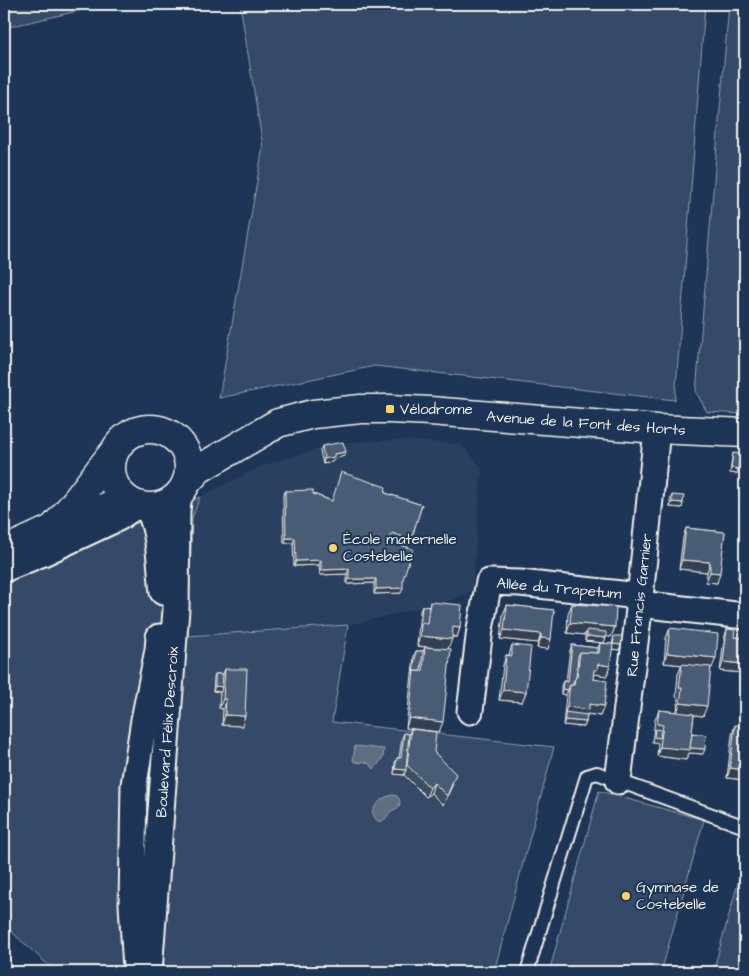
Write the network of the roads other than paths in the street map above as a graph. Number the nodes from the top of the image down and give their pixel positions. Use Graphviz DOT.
graph roads {
  1 [pos="657,430"];
  2 [pos="745,433"];
  3 [pos="251,438"];
  4 [pos="179,442"];
  5 [pos="113,453"];
  6 [pos="183,488"];
  7 [pos="137,504"];
  8 [pos="54,528"];
  9 [pos="4,551"];
  10 [pos="4,568"];
  11 [pos="639,600"];
  12 [pos="745,616"];
  13 [pos="470,711"];
  14 [pos="618,781"];
  15 [pos="745,827"];
  16 [pos="136,972"];
  17 [pos="149,972"];
  18 [pos="527,972"];
  1 -- 2 [label="main road, Avenue de la Font des Horts"];
  1 -- 3 [label="main road, Avenue de la Font des Horts"];
  1 -- 11 [label="street, Rue Francis Garnier"];
  3 -- 4 [label="main road, Avenue de la Font des Horts"];
  3 -- 6 [label="main road, Avenue de la Font des Horts"];
  4 -- 5 [label="main road"];
  4 -- 6 [label="main road"];
  5 -- 7 [label="main road"];
  5 -- 8 [label="main road"];
  6 -- 7 [label="main road"];
  6 -- 17 [label="street, Boulevard Félix Descroix"];
  7 -- 8 [label="main road"];
  7 -- 10 [label="street"];
  7 -- 16 [label="street, Boulevard Félix Descroix"];
  8 -- 9 [label="main road"];
  11 -- 12 [label="street"];
  11 -- 13 [label="street, Allée du Trapetum"];
  11 -- 14 [label="street, Rue Francis Garnier"];
  14 -- 15 [label="lane"];
  14 -- 18 [label="lane"];
}
